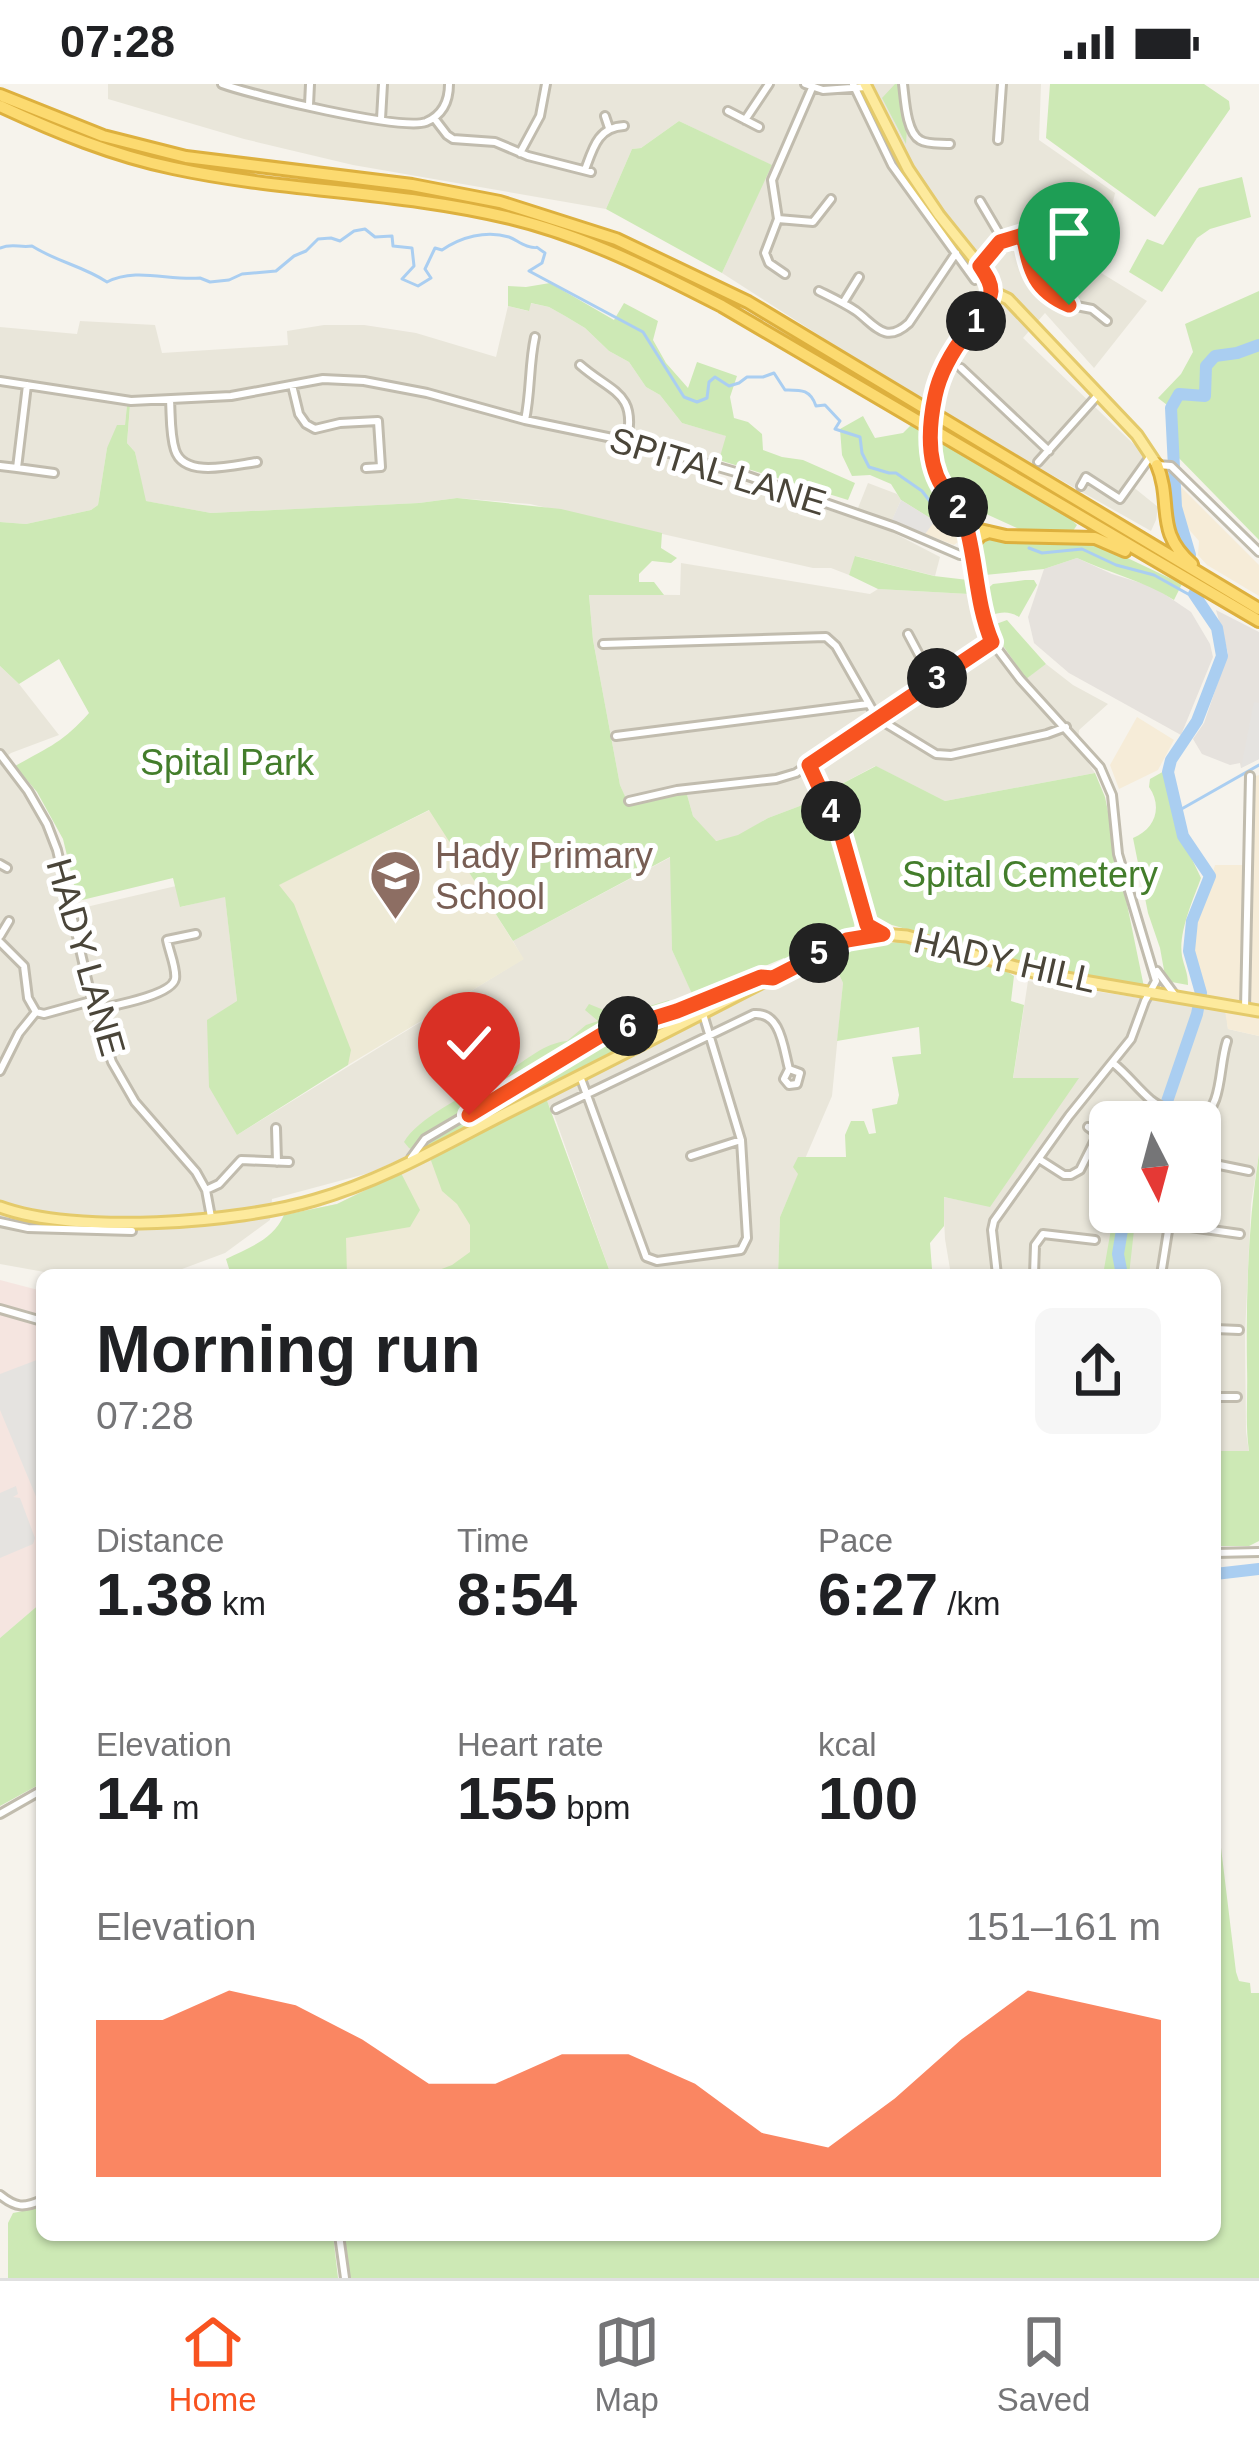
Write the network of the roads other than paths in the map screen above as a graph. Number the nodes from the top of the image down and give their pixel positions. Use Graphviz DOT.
graph roads {
  1 [pos="221,84"];
  2 [pos="310,84"];
  3 [pos="382,84"];
  4 [pos="449,84"];
  5 [pos="546,84"];
  6 [pos="769,84"];
  7 [pos="903,84"];
  8 [pos="1002,84"];
  9 [pos="808,86"];
  10 [pos="860,86"];
  11 [pos="0,95"];
  12 [pos="309,105"];
  13 [pos="0,106"];
  14 [pos="728,111"];
  15 [pos="605,116"];
  16 [pos="434,118"];
  17 [pos="381,119"];
  18 [pos="746,120"];
  19 [pos="624,126"];
  20 [pos="758,127"];
  21 [pos="609,128"];
  22 [pos="998,140"];
  23 [pos="946,141"];
  24 [pos="520,153"];
  25 [pos="831,199"];
  26 [pos="1058,201"];
  27 [pos="980,207"];
  28 [pos="778,219"];
  29 [pos="1023,235"];
  30 [pos="1004,240"];
  31 [pos="962,256"];
  32 [pos="980,266"];
  33 [pos="785,274"];
  34 [pos="860,277"];
  35 [pos="975,280"];
  36 [pos="819,290"];
  37 [pos="991,292"];
  38 [pos="843,303"];
  39 [pos="1107,321"];
  40 [pos="535,337"];
  41 [pos="580,365"];
  42 [pos="961,368"];
  43 [pos="0,381"];
  44 [pos="27,385"];
  45 [pos="292,385"];
  46 [pos="1098,395"];
  47 [pos="170,400"];
  48 [pos="525,420"];
  49 [pos="627,441"];
  50 [pos="1049,451"];
  51 [pos="1159,461"];
  52 [pos="257,462"];
  53 [pos="1038,462"];
  54 [pos="0,466"];
  55 [pos="17,468"];
  56 [pos="366,468"];
  57 [pos="54,473"];
  58 [pos="1082,486"];
  59 [pos="967,527"];
  60 [pos="989,532"];
  61 [pos="970,550"];
  62 [pos="1259,552"];
  63 [pos="1172,571"];
  64 [pos="1201,576"];
  65 [pos="1259,609"];
  66 [pos="1259,621"];
  67 [pos="908,634"];
  68 [pos="992,642"];
  69 [pos="603,644"];
  70 [pos="933,681"];
  71 [pos="868,704"];
  72 [pos="877,718"];
  73 [pos="1066,727"];
  74 [pos="616,736"];
  75 [pos="0,754"];
  76 [pos="809,765"];
  77 [pos="1250,776"];
  78 [pos="629,801"];
  79 [pos="10,921"];
  80 [pos="196,934"];
  81 [pos="883,934"];
  82 [pos="0,939"];
  83 [pos="1154,969"];
  84 [pos="773,978"];
  85 [pos="1151,992"];
  86 [pos="1176,996"];
  87 [pos="93,1006"];
  88 [pos="1245,1008"];
  89 [pos="1259,1011"];
  90 [pos="36,1012"];
  91 [pos="703,1014"];
  92 [pos="710,1033"];
  93 [pos="1227,1041"];
  94 [pos="0,1047"];
  95 [pos="9,1051"];
  96 [pos="1112,1063"];
  97 [pos="789,1069"];
  98 [pos="0,1071"];
  99 [pos="580,1076"];
  100 [pos="588,1094"];
  101 [pos="1153,1101"];
  102 [pos="1215,1101"];
  103 [pos="556,1109"];
  104 [pos="1088,1127"];
  105 [pos="276,1128"];
  106 [pos="741,1140"];
  107 [pos="691,1156"];
  108 [pos="1039,1159"];
  109 [pos="277,1162"];
  110 [pos="289,1162"];
  111 [pos="409,1162"];
  112 [pos="1221,1165"];
  113 [pos="1249,1171"];
  114 [pos="206,1190"];
  115 [pos="0,1207"];
  116 [pos="206,1218"];
  117 [pos="0,1222"];
  118 [pos="132,1231"];
  119 [pos="1221,1231"];
  120 [pos="1168,1233"];
  121 [pos="1240,1234"];
  122 [pos="1095,1240"];
  123 [pos="996,1269"];
  124 [pos="1034,1269"];
  125 [pos="1162,1269"];
  126 [pos="0,1310"];
  127 [pos="36,1319"];
  128 [pos="1221,1329"];
  129 [pos="1239,1330"];
  130 [pos="1221,1397"];
  131 [pos="1237,1397"];
  132 [pos="1221,1404"];
  133 [pos="1222,1407"];
  134 [pos="1259,1552"];
  135 [pos="1221,1553"];
  136 [pos="36,1793"];
  137 [pos="0,1814"];
  138 [pos="0,2195"];
  139 [pos="36,2203"];
  140 [pos="340,2241"];
  141 [pos="345,2278"];
  1 -- 12 [label="street"];
  2 -- 12 [label="street"];
  3 -- 17 [label="street"];
  4 -- 16 [label="street"];
  5 -- 24 [label="street"];
  6 -- 18 [label="street"];
  7 -- 23 [label="street"];
  8 -- 22 [label="street"];
  9 -- 10 [label="street"];
  9 -- 28 [label="street"];
  10 -- 31 [label="main road"];
  11 -- 64 [label="highway"];
  12 -- 17 [label="street"];
  13 -- 63 [label="highway"];
  14 -- 18 [label="street"];
  15 -- 21 [label="street"];
  16 -- 17 [label="street"];
  16 -- 24 [label="street"];
  18 -- 20 [label="street"];
  19 -- 21 [label="street"];
  21 -- 24 [label="street"];
  25 -- 28 [label="street"];
  26 -- 29 [label="street"];
  27 -- 30 [label="street"];
  28 -- 33 [label="street"];
  29 -- 30 [label="street"];
  29 -- 39 [label="street"];
  30 -- 32 [label="street"];
  31 -- 32 [label="main road"];
  31 -- 35 [label="street"];
  31 -- 38 [label="street"];
  32 -- 37 [label="main road"];
  34 -- 38 [label="street"];
  36 -- 38 [label="street"];
  37 -- 46 [label="main road"];
  37 -- 59 [label="main road, bridge"];
  40 -- 48 [label="street"];
  41 -- 49 [label="street"];
  42 -- 50 [label="street"];
  43 -- 44 [label="street, SPITAL LANE"];
  44 -- 47 [label="street, SPITAL LANE"];
  44 -- 55 [label="street"];
  45 -- 47 [label="street, SPITAL LANE"];
  45 -- 48 [label="street, SPITAL LANE"];
  45 -- 56 [label="street"];
  46 -- 50 [label="street"];
  46 -- 51 [label="main road"];
  47 -- 52 [label="street"];
  48 -- 49 [label="street, SPITAL LANE"];
  49 -- 61 [label="street, SPITAL LANE"];
  50 -- 53 [label="street"];
  51 -- 58 [label="street"];
  51 -- 62 [label="street"];
  51 -- 64 [label="highway"];
  54 -- 55 [label="street"];
  55 -- 57 [label="street"];
  59 -- 60 [label="highway"];
  59 -- 61 [label="street"];
  60 -- 61 [label="highway"];
  60 -- 63 [label="highway"];
  61 -- 68 [label="street"];
  63 -- 66 [label="highway"];
  64 -- 65 [label="highway"];
  67 -- 70 [label="street"];
  68 -- 70 [label="street"];
  68 -- 73 [label="street"];
  69 -- 71 [label="street"];
  70 -- 72 [label="street"];
  71 -- 72 [label="street"];
  71 -- 74 [label="street"];
  72 -- 73 [label="street"];
  72 -- 76 [label="street"];
  73 -- 83 [label="street"];
  75 -- 87 [label="street, HADY LANE"];
  76 -- 78 [label="street"];
  76 -- 81 [label="street"];
  77 -- 88 [label="street"];
  79 -- 82 [label="street"];
  80 -- 87 [label="street"];
  81 -- 84 [label="main road, HADY HILL"];
  81 -- 85 [label="main road, HADY HILL"];
  82 -- 90 [label="street"];
  83 -- 85 [label="street"];
  83 -- 86 [label="street"];
  84 -- 91 [label="main road, HADY HILL"];
  84 -- 111 [label="street, HADY HILL"];
  85 -- 86 [label="main road, HADY HILL"];
  85 -- 96 [label="street"];
  86 -- 88 [label="main road, HADY HILL"];
  87 -- 90 [label="street"];
  87 -- 114 [label="street, HADY LANE"];
  88 -- 89 [label="main road, HADY HILL"];
  90 -- 95 [label="street"];
  91 -- 92 [label="street"];
  91 -- 99 [label="main road, HADY HILL"];
  92 -- 97 [label="street"];
  92 -- 100 [label="street"];
  92 -- 106 [label="street"];
  93 -- 102 [label="street"];
  94 -- 95 [label="street"];
  95 -- 98 [label="street"];
  96 -- 101 [label="street"];
  96 -- 108 [label="street"];
  99 -- 100 [label="street"];
  99 -- 111 [label="main road, HADY HILL"];
  100 -- 103 [label="street"];
  100 -- 106 [label="street"];
  104 -- 108 [label="street"];
  105 -- 109 [label="street"];
  106 -- 107 [label="street"];
  108 -- 123 [label="street"];
  109 -- 110 [label="street"];
  109 -- 114 [label="street"];
  111 -- 116 [label="main road, HADY HILL"];
  112 -- 113 [label="street"];
  114 -- 116 [label="street, HADY LANE"];
  115 -- 116 [label="main road, HADY HILL"];
  117 -- 118 [label="street"];
  119 -- 121 [label="street"];
  120 -- 125 [label="street"];
  122 -- 124 [label="street"];
  126 -- 127 [label="street"];
  128 -- 129 [label="street"];
  130 -- 131 [label="street"];
  132 -- 133 [label="street"];
  134 -- 135 [label="street"];
  136 -- 137 [label="street"];
  138 -- 139 [label="street"];
  140 -- 141 [label="street"];
}
